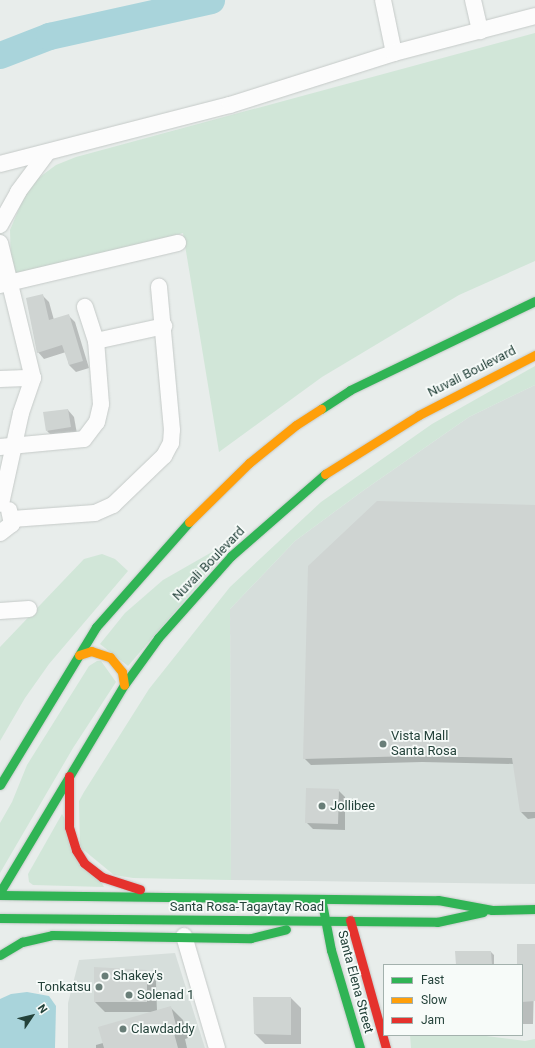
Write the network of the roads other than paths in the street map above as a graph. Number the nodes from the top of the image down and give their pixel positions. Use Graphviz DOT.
graph roads {
  1 [pos="383,0"];
  2 [pos="473,0"];
  3 [pos="535,16"];
  4 [pos="480,31"];
  5 [pos="394,53"];
  6 [pos="47,153"];
  7 [pos="0,164"];
  8 [pos="0,225"];
  9 [pos="178,242"];
  10 [pos="0,243"];
  11 [pos="5,283"];
  12 [pos="159,287"];
  13 [pos="535,301"];
  14 [pos="84,307"];
  15 [pos="164,326"];
  16 [pos="96,341"];
  17 [pos="535,355"];
  18 [pos="33,378"];
  19 [pos="0,379"];
  20 [pos="6,448"];
  21 [pos="1,504"];
  22 [pos="12,519"];
  23 [pos="0,533"];
  24 [pos="0,610"];
  25 [pos="29,610"];
  26 [pos="79,655"];
  27 [pos="124,685"];
  28 [pos="69,776"];
  29 [pos="0,786"];
  30 [pos="0,892"];
  31 [pos="0,895"];
  32 [pos="186,898"];
  33 [pos="321,898"];
  34 [pos="535,909"];
  35 [pos="492,910"];
  36 [pos="0,918"];
  37 [pos="90,919"];
  38 [pos="324,920"];
  39 [pos="350,920"];
  40 [pos="138,936"];
  41 [pos="184,936"];
  42 [pos="0,955"];
  43 [pos="217,1048"];
  44 [pos="360,1048"];
  45 [pos="386,1048"];
  1 -- 5 [label="street"];
  2 -- 4 [label="street"];
  3 -- 4 [label="street"];
  4 -- 5 [label="street"];
  5 -- 6 [label="street"];
  6 -- 7 [label="street"];
  6 -- 8 [label="street"];
  9 -- 11 [label="street"];
  10 -- 11 [label="street"];
  11 -- 18 [label="street"];
  12 -- 15 [label="street"];
  13 -- 26 [label="main road"];
  14 -- 16 [label="street"];
  15 -- 16 [label="street"];
  15 -- 22 [label="street"];
  16 -- 20 [label="street"];
  17 -- 27 [label="main road, Nuvali Boulevard"];
  18 -- 19 [label="street"];
  18 -- 20 [label="street"];
  20 -- 21 [label="street"];
  21 -- 22 [label="street"];
  22 -- 23 [label="street"];
  24 -- 25 [label="street"];
  26 -- 27 [label="main road"];
  26 -- 29 [label="main road"];
  27 -- 28 [label="main road, Nuvali Boulevard"];
  28 -- 30 [label="main road, Nuvali Boulevard"];
  28 -- 32 [label="main road"];
  31 -- 32 [label="main road, Santa Rosa-Tagaytay Road"];
  32 -- 33 [label="main road, Santa Rosa-Tagaytay Road"];
  33 -- 35 [label="main road, Santa Rosa-Tagaytay Road"];
  33 -- 38 [label="main road, Santa Elena Street"];
  34 -- 35 [label="main road, Santa Rosa-Tagaytay Road"];
  35 -- 39 [label="main road, Santa Rosa-Tagaytay Road"];
  36 -- 37 [label="main road, Santa Rosa-Tagaytay Road"];
  37 -- 38 [label="main road, Santa Rosa-Tagaytay Road"];
  37 -- 40 [label="main road"];
  38 -- 39 [label="main road, Santa Rosa-Tagaytay Road"];
  38 -- 41 [label="main road"];
  38 -- 44 [label="main road, Santa Elena Street"];
  39 -- 45 [label="main road, Santa Elena Street"];
  40 -- 41 [label="main road"];
  40 -- 42 [label="main road"];
  41 -- 43 [label="street"];
}
